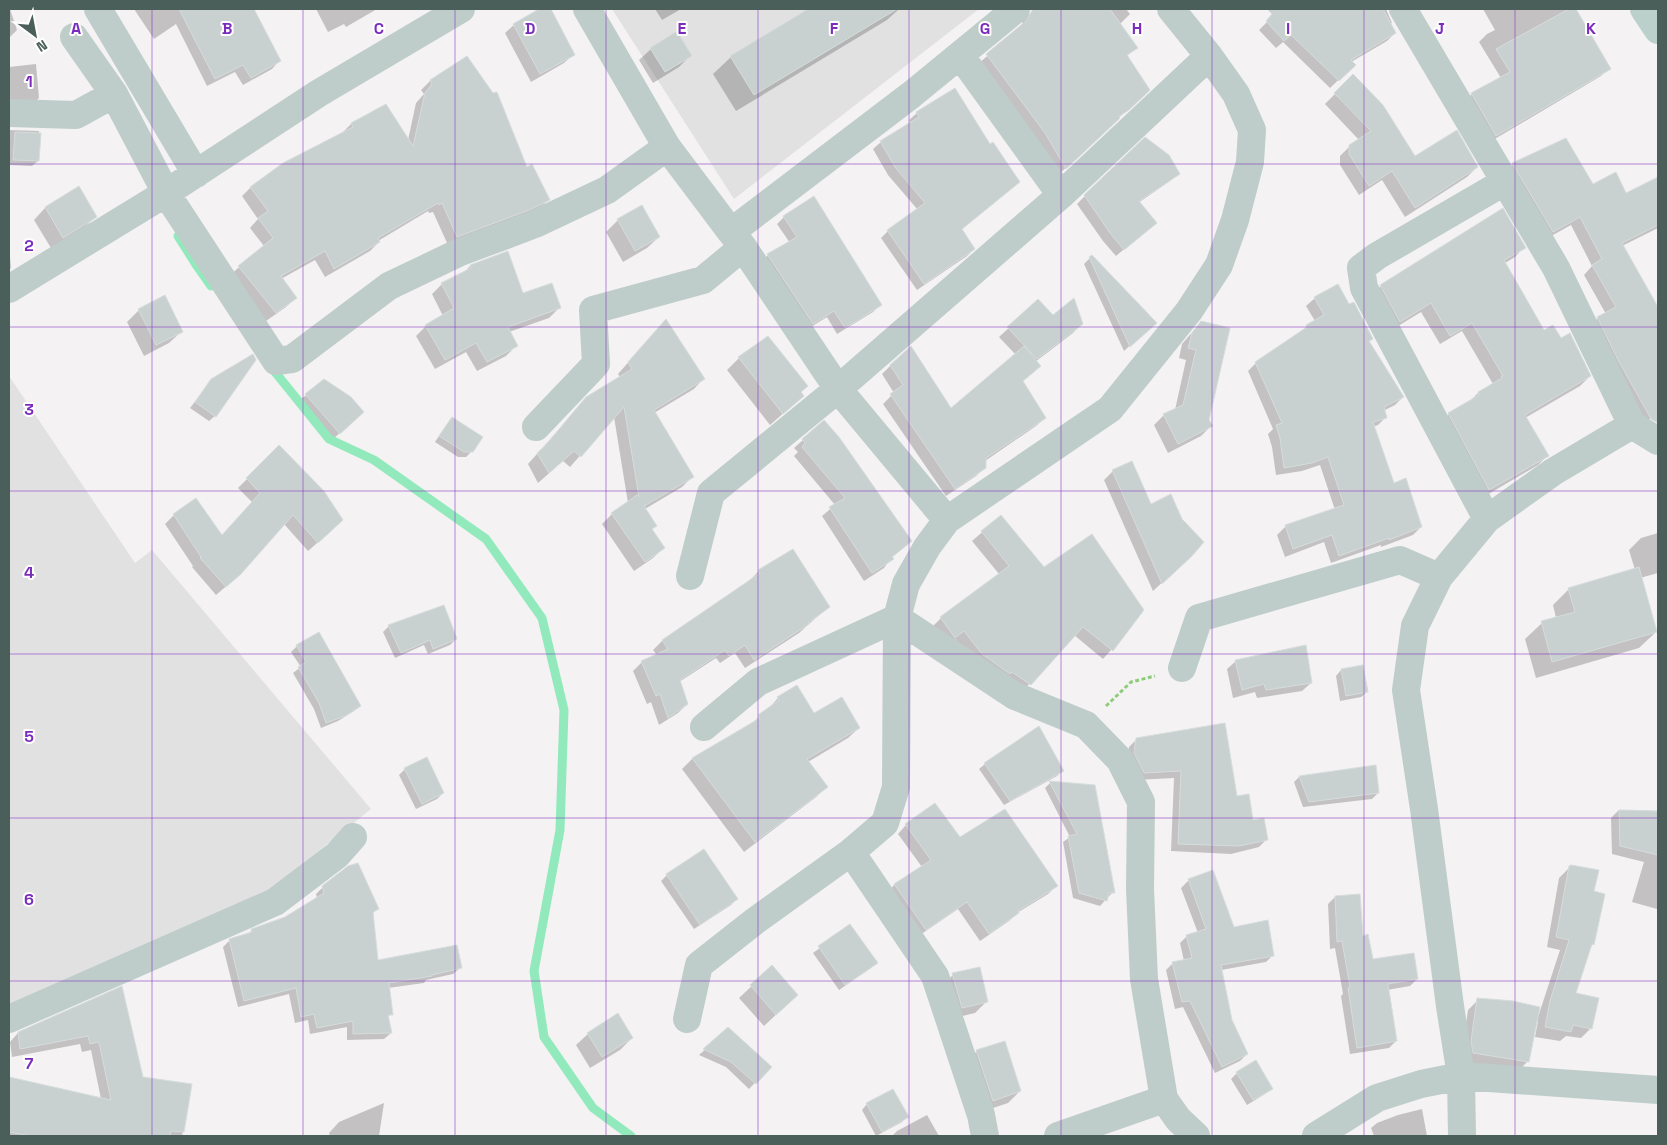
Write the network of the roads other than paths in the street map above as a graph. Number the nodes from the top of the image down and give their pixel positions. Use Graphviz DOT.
graph roads {
  1 [pos="98,9"];
  2 [pos="461,9"];
  3 [pos="587,9"];
  4 [pos="1016,9"];
  5 [pos="1171,9"];
  6 [pos="1403,9"];
  7 [pos="1644,9"];
  8 [pos="1658,30"];
  9 [pos="74,37"];
  10 [pos="960,55"];
  11 [pos="1209,56"];
  12 [pos="114,94"];
  13 [pos="9,113"];
  14 [pos="668,147"];
  15 [pos="196,174"];
  16 [pos="1506,181"];
  17 [pos="166,193"];
  18 [pos="1061,195"];
  19 [pos="737,239"];
  20 [pos="9,290"];
  21 [pos="838,389"];
  22 [pos="1632,425"];
  23 [pos="536,427"];
  24 [pos="1658,441"];
  25 [pos="1487,519"];
  26 [pos="947,520"];
  27 [pos="690,576"];
  28 [pos="1439,576"];
  29 [pos="897,618"];
  30 [pos="1182,668"];
  31 [pos="704,727"];
  32 [pos="353,837"];
  33 [pos="850,852"];
  34 [pos="9,1019"];
  35 [pos="687,1019"];
  36 [pos="1461,1076"];
  37 [pos="1658,1090"];
  38 [pos="1164,1099"];
  39 [pos="985,1136"];
  40 [pos="1058,1136"];
  41 [pos="1196,1136"];
  42 [pos="1316,1136"];
  43 [pos="1462,1136"];
  1 -- 15 [label="street"];
  2 -- 15 [label="street"];
  3 -- 14 [label="street"];
  4 -- 10 [label="street"];
  5 -- 11 [label="street"];
  6 -- 16 [label="street"];
  7 -- 8 [label="street"];
  9 -- 12 [label="street"];
  10 -- 18 [label="street"];
  10 -- 19 [label="street"];
  11 -- 18 [label="street"];
  11 -- 26 [label="street"];
  12 -- 13 [label="street"];
  12 -- 17 [label="street"];
  14 -- 17 [label="street"];
  14 -- 19 [label="street"];
  15 -- 17 [label="street"];
  16 -- 22 [label="street"];
  16 -- 25 [label="street"];
  17 -- 20 [label="street"];
  18 -- 21 [label="street"];
  19 -- 21 [label="street"];
  19 -- 23 [label="street"];
  21 -- 26 [label="street"];
  21 -- 27 [label="street"];
  22 -- 24 [label="street"];
  22 -- 25 [label="street"];
  25 -- 28 [label="street"];
  26 -- 29 [label="street"];
  28 -- 30 [label="street"];
  28 -- 36 [label="street"];
  29 -- 31 [label="street"];
  29 -- 33 [label="street"];
  29 -- 38 [label="street"];
  32 -- 34 [label="street"];
  33 -- 35 [label="street"];
  33 -- 39 [label="street"];
  36 -- 37 [label="street"];
  36 -- 42 [label="street"];
  36 -- 43 [label="street"];
  38 -- 40 [label="street"];
  38 -- 41 [label="street"];
}
